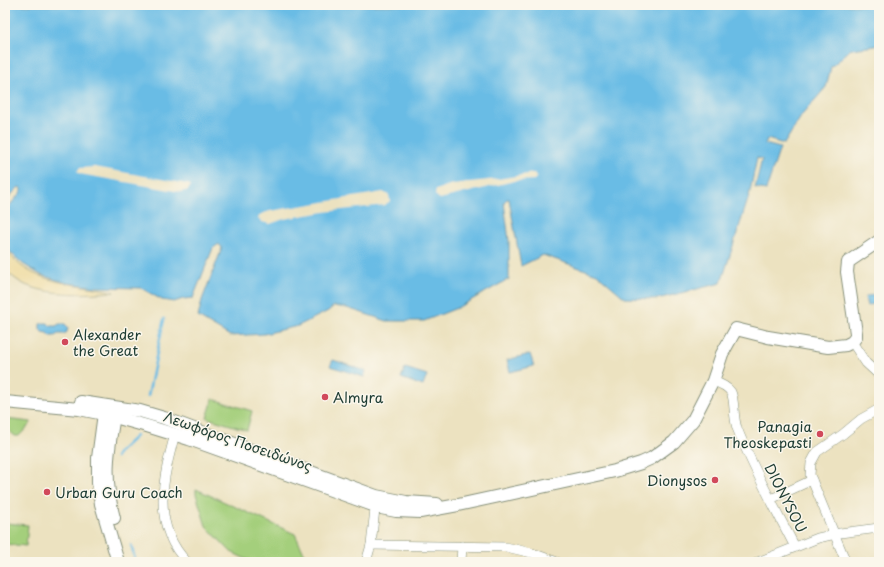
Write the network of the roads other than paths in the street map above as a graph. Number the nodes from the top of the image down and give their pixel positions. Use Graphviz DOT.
graph roads {
  1 [pos="879,241"];
  2 [pos="852,342"];
  3 [pos="879,375"];
  4 [pos="713,380"];
  5 [pos="5,395"];
  6 [pos="5,402"];
  7 [pos="879,409"];
  8 [pos="110,411"];
  9 [pos="175,434"];
  10 [pos="812,480"];
  11 [pos="771,499"];
  12 [pos="379,502"];
  13 [pos="879,528"];
  14 [pos="834,534"];
  15 [pos="371,545"];
  16 [pos="462,546"];
  17 [pos="795,547"];
  18 [pos="118,562"];
  19 [pos="126,562"];
  20 [pos="187,562"];
  21 [pos="366,562"];
  22 [pos="461,562"];
  23 [pos="557,562"];
  24 [pos="758,562"];
  25 [pos="846,562"];
  1 -- 2 [label="main road"];
  2 -- 3 [label="street"];
  2 -- 4 [label="main road, Λεωφόρος Ποσειδώνος"];
  4 -- 11 [label="street, DIONYSOU"];
  4 -- 12 [label="main road, Λεωφόρος Ποσειδώνος"];
  5 -- 8 [label="main road, Λεωφόρος Ποσειδώνος"];
  6 -- 8 [label="main road, Λεωφόρος Ποσειδώνος"];
  7 -- 10 [label="street"];
  8 -- 9 [label="main road, Λεωφόρος Ποσειδώνος"];
  8 -- 12 [label="main road, Λεωφόρος Ποσειδώνος"];
  8 -- 18 [label="main road"];
  8 -- 19 [label="main road"];
  9 -- 12 [label="main road, Λεωφόρος Ποσειδώνος"];
  9 -- 20 [label="street"];
  10 -- 11 [label="street"];
  10 -- 14 [label="street"];
  11 -- 17 [label="street, DIONYSOU"];
  12 -- 15 [label="street"];
  13 -- 14 [label="street"];
  14 -- 17 [label="street"];
  14 -- 25 [label="street"];
  15 -- 16 [label="street"];
  15 -- 21 [label="street"];
  16 -- 22 [label="street"];
  16 -- 23 [label="street"];
  17 -- 24 [label="street"];
}
